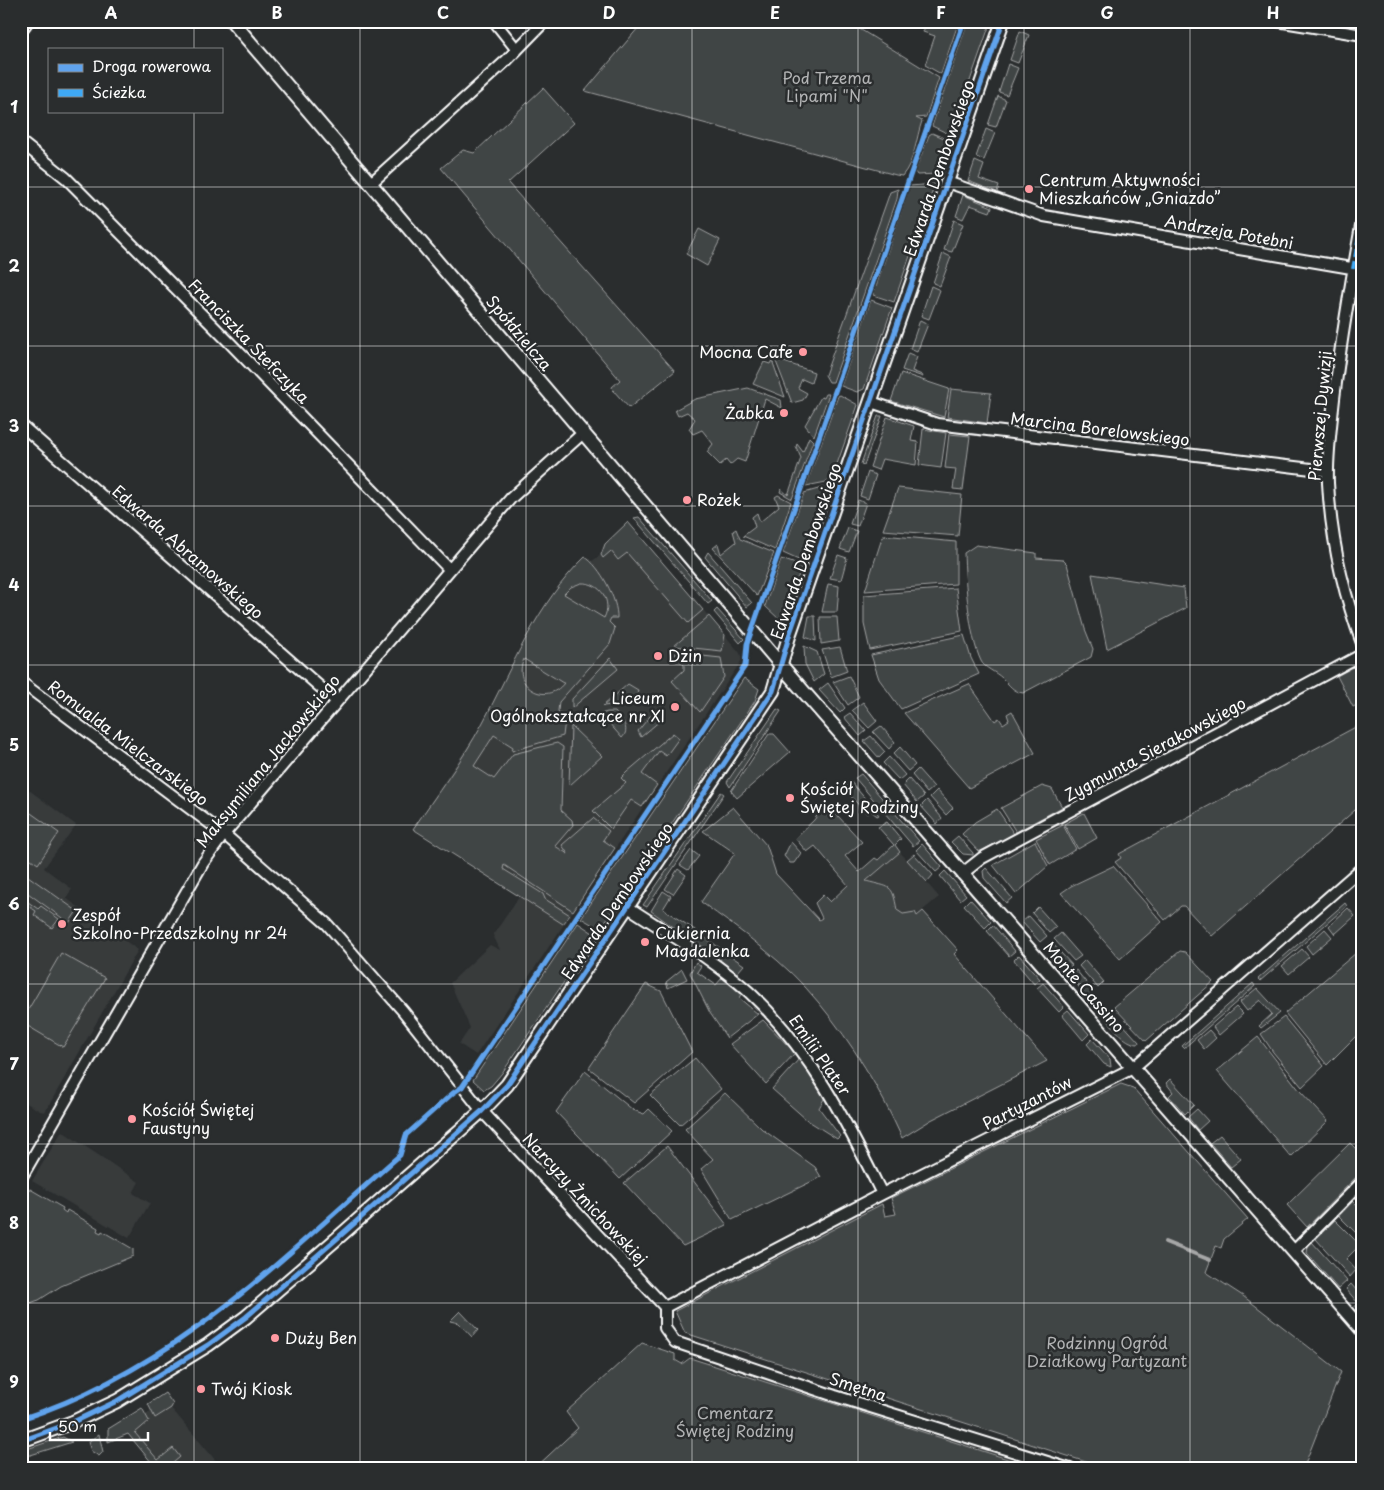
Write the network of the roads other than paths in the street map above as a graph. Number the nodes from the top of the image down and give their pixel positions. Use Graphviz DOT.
graph roads {
  1 [pos="28,21"];
  2 [pos="232,21"];
  3 [pos="494,21"];
  4 [pos="545,21"];
  5 [pos="1003,21"];
  6 [pos="1277,21"];
  7 [pos="21,31"];
  8 [pos="1363,35"];
  9 [pos="517,50"];
  10 [pos="21,142"];
  11 [pos="948,182"];
  12 [pos="370,184"];
  13 [pos="1363,215"];
  14 [pos="1358,269"];
  15 [pos="871,402"];
  16 [pos="21,425"];
  17 [pos="583,433"];
  18 [pos="1328,471"];
  19 [pos="449,569"];
  20 [pos="1363,646"];
  21 [pos="1363,654"];
  22 [pos="782,664"];
  23 [pos="21,682"];
  24 [pos="336,700"];
  25 [pos="224,834"];
  26 [pos="1363,867"];
  27 [pos="963,873"];
  28 [pos="628,907"];
  29 [pos="1133,1068"];
  30 [pos="482,1111"];
  31 [pos="21,1178"];
  32 [pos="1363,1181"];
  33 [pos="882,1194"];
  34 [pos="1294,1251"];
  35 [pos="665,1307"];
  36 [pos="1363,1331"];
  37 [pos="21,1441"];
  38 [pos="1070,1469"];
  1 -- 7 [label="street"];
  2 -- 12 [label="street, Spółdzielcza"];
  3 -- 9 [label="street"];
  4 -- 9 [label="street"];
  5 -- 11 [label="street, Edwarda Dembowskiego"];
  6 -- 8 [label="street"];
  9 -- 12 [label="street"];
  10 -- 19 [label="street, Franciszka Stefczyka"];
  11 -- 14 [label="street, Andrzeja Potebni"];
  11 -- 15 [label="street, Edwarda Dembowskiego"];
  12 -- 17 [label="street, Spółdzielcza"];
  13 -- 14 [label="street, Pierwszej Dywizji"];
  14 -- 18 [label="street, Pierwszej Dywizji"];
  15 -- 18 [label="street, Marcina Borelowskiego"];
  15 -- 22 [label="street, Edwarda Dembowskiego"];
  16 -- 24 [label="street, Edwarda Abramowskiego"];
  17 -- 19 [label="street, Maksymiliana Jackowskiego"];
  17 -- 22 [label="street, Spółdzielcza"];
  18 -- 20 [label="street, Pierwszej Dywizji"];
  19 -- 24 [label="street, Maksymiliana Jackowskiego"];
  21 -- 27 [label="street, Zygmunta Sierakowskiego"];
  22 -- 27 [label="street, Monte Cassino"];
  22 -- 28 [label="street, Edwarda Dembowskiego"];
  23 -- 25 [label="street, Romualda Mielczarskiego"];
  24 -- 25 [label="street, Maksymiliana Jackowskiego"];
  25 -- 30 [label="street, Romualda Mielczarskiego"];
  25 -- 31 [label="street, Maksymiliana Jackowskiego"];
  26 -- 29 [label="street, Partyzantów"];
  27 -- 29 [label="street, Monte Cassino"];
  28 -- 30 [label="street, Edwarda Dembowskiego"];
  28 -- 33 [label="street, Emilii Plater"];
  29 -- 33 [label="street, Partyzantów"];
  29 -- 34 [label="street, Monte Cassino"];
  30 -- 35 [label="street, Narcyzy Żmichowskiej"];
  30 -- 37 [label="street, Edwarda Dembowskiego"];
  32 -- 34 [label="street"];
  33 -- 35 [label="street, Partyzantów"];
  34 -- 36 [label="street, Monte Cassino"];
  35 -- 38 [label="street, Smętna"];
}
